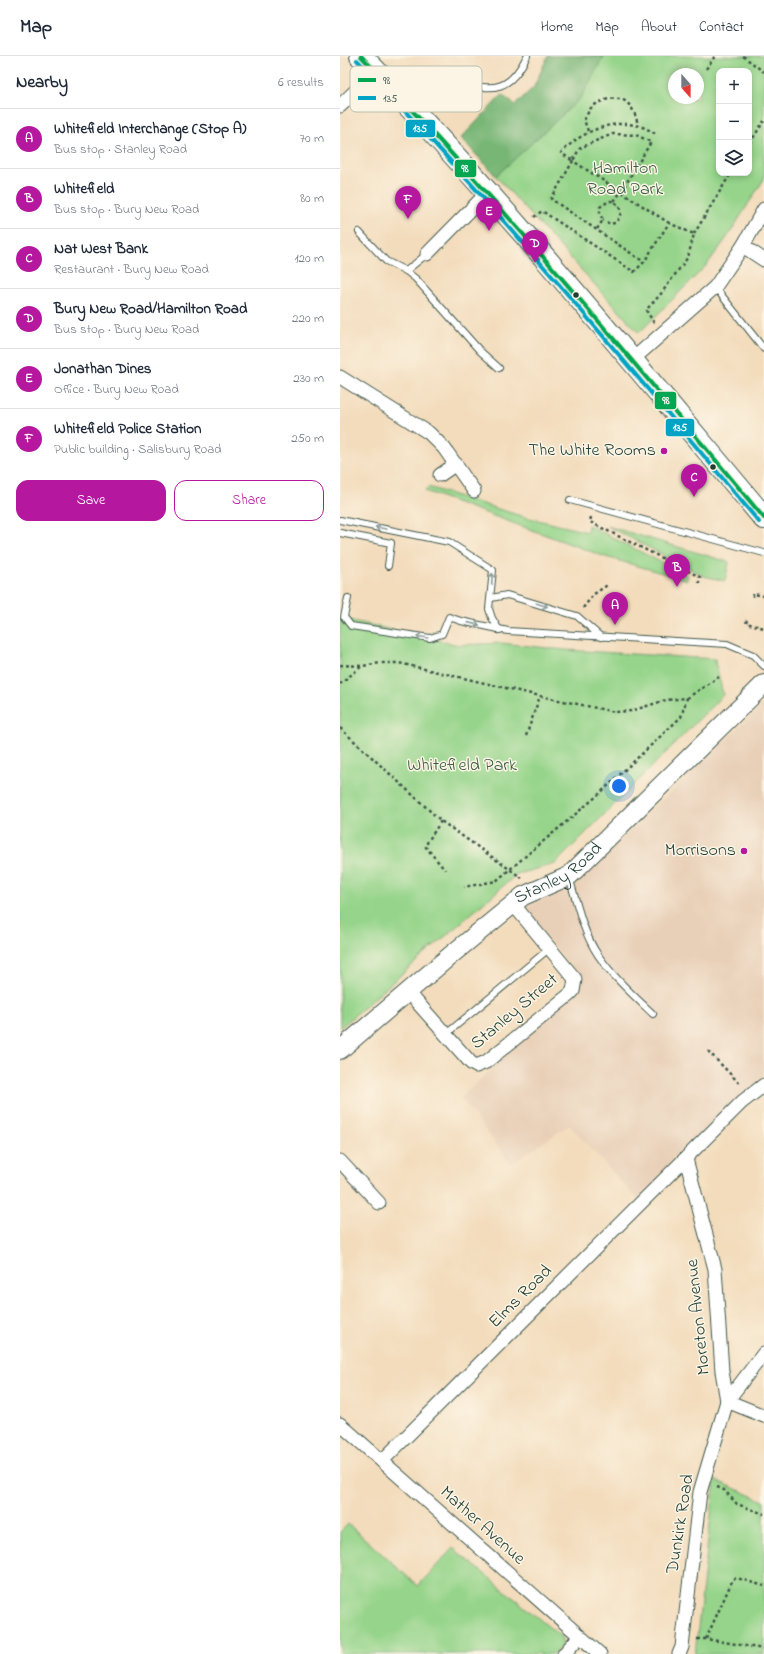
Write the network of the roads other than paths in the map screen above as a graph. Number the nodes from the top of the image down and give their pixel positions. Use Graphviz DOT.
graph roads {
  1 [pos="527,56"];
  2 [pos="482,87"];
  3 [pos="350,92"];
  4 [pos="340,106"];
  5 [pos="414,112"];
  6 [pos="488,192"];
  7 [pos="764,209"];
  8 [pos="358,232"];
  9 [pos="743,246"];
  10 [pos="427,254"];
  11 [pos="764,260"];
  12 [pos="406,271"];
  13 [pos="715,287"];
  14 [pos="764,349"];
  15 [pos="632,360"];
  16 [pos="499,368"];
  17 [pos="340,377"];
  18 [pos="456,464"];
  19 [pos="440,475"];
  20 [pos="474,491"];
  21 [pos="570,500"];
  22 [pos="764,518"];
  23 [pos="340,520"];
  24 [pos="340,534"];
  25 [pos="764,553"];
  26 [pos="388,566"];
  27 [pos="348,598"];
  28 [pos="491,598"];
  29 [pos="499,630"];
  30 [pos="601,637"];
  31 [pos="764,666"];
  32 [pos="764,684"];
  33 [pos="568,876"];
  34 [pos="513,904"];
  35 [pos="550,948"];
  36 [pos="408,992"];
  37 [pos="653,1014"];
  38 [pos="446,1034"];
  39 [pos="340,1050"];
  40 [pos="764,1085"];
  41 [pos="686,1159"];
  42 [pos="340,1161"];
  43 [pos="379,1203"];
  44 [pos="764,1352"];
  45 [pos="727,1401"];
  46 [pos="764,1416"];
  47 [pos="340,1424"];
  48 [pos="382,1461"];
  49 [pos="579,1637"];
  50 [pos="564,1654"];
  51 [pos="600,1654"];
  52 [pos="678,1654"];
  1 -- 2 [label="lane"];
  3 -- 4 [label="street"];
  5 -- 6 [label="highway"];
  6 -- 10 [label="street"];
  6 -- 15 [label="highway"];
  7 -- 9 [label="street"];
  8 -- 12 [label="lane"];
  9 -- 11 [label="street"];
  9 -- 13 [label="street"];
  10 -- 12 [label="lane"];
  12 -- 16 [label="lane"];
  13 -- 14 [label="lane"];
  13 -- 15 [label="street"];
  15 -- 22 [label="highway"];
  17 -- 18 [label="street"];
  18 -- 19 [label="street"];
  18 -- 20 [label="street"];
  21 -- 25 [label="lane"];
  28 -- 23 [label="lane, one-way"];
  24 -- 26 [label="lane"];
  27 -- 29 [label="lane"];
  28 -- 29 [label="lane"];
  28 -- 30 [label="lane, one-way"];
  29 -- 30 [label="lane"];
  30 -- 31 [label="lane"];
  32 -- 33 [label="street, Stanley Road"];
  33 -- 34 [label="street, Stanley Road"];
  33 -- 37 [label="lane"];
  34 -- 35 [label="street, Stanley Street"];
  34 -- 36 [label="street, Stanley Road"];
  35 -- 38 [label="lane"];
  35 -- 38 [label="street, Stanley Street"];
  36 -- 38 [label="street, Stanley Street"];
  36 -- 39 [label="street, Stanley Road"];
  40 -- 41 [label="street, Elms Road"];
  41 -- 45 [label="street, Moreton Avenue"];
  41 -- 48 [label="street, Elms Road"];
  42 -- 43 [label="street"];
  44 -- 45 [label="street"];
  45 -- 46 [label="street"];
  45 -- 52 [label="street, Dunkirk Road"];
  47 -- 48 [label="street, Mather Avenue"];
  48 -- 49 [label="street, Mather Avenue"];
  49 -- 50 [label="street"];
  49 -- 51 [label="street, Mather Avenue"];
}
